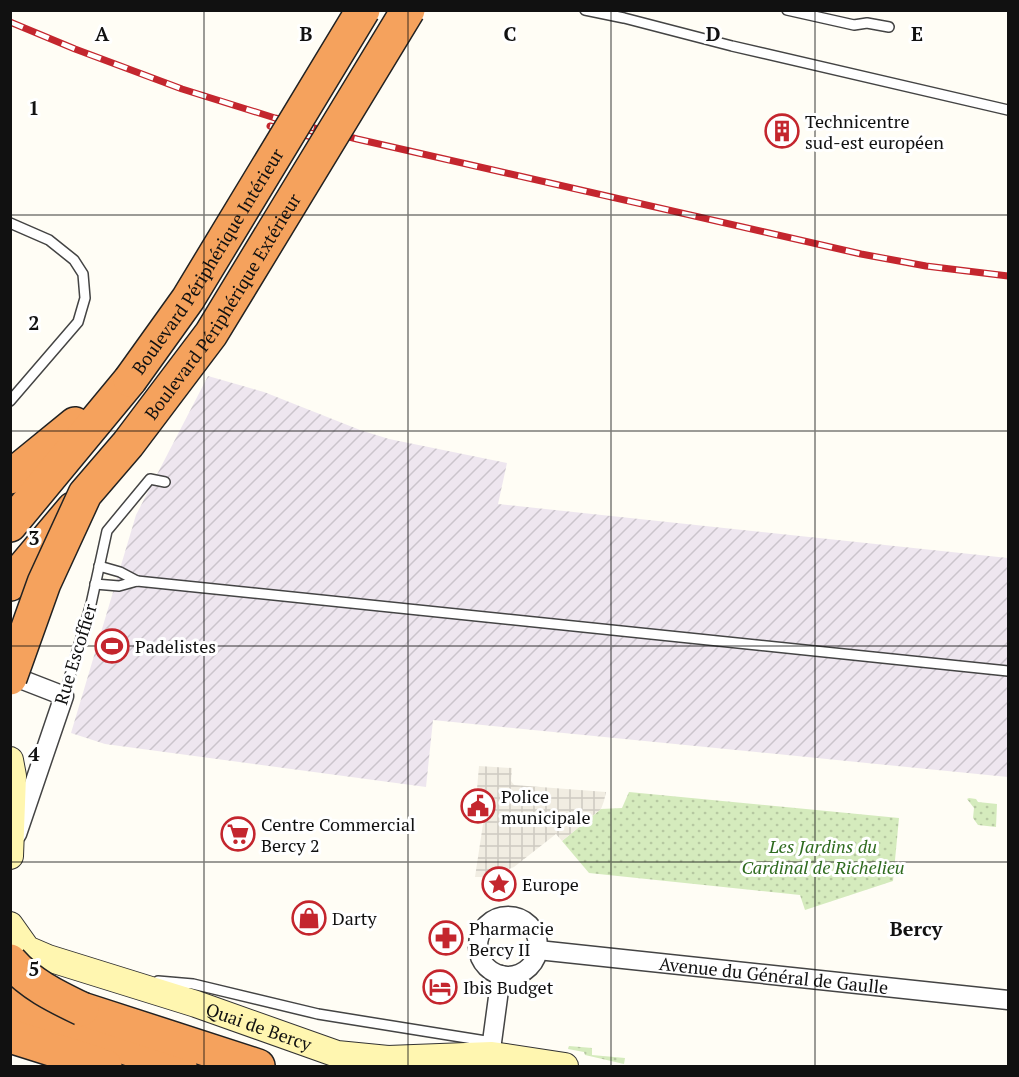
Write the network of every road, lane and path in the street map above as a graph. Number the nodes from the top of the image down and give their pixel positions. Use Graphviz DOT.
graph roads {
  1 [pos="363,10"];
  2 [pos="408,10"];
  3 [pos="585,10"];
  4 [pos="787,10"];
  5 [pos="889,27"];
  6 [pos="1008,110"];
  7 [pos="10,223"];
  8 [pos="130,380"];
  9 [pos="10,401"];
  10 [pos="10,477"];
  11 [pos="165,482"];
  12 [pos="85,494"];
  13 [pos="10,525"];
  14 [pos="99,566"];
  15 [pos="137,581"];
  16 [pos="10,584"];
  17 [pos="95,584"];
  18 [pos="1008,671"];
  19 [pos="10,677"];
  20 [pos="64,696"];
  21 [pos="10,760"];
  22 [pos="11,854"];
  23 [pos="12,939"];
  24 [pos="538,950"];
  25 [pos="10,971"];
  26 [pos="501,975"];
  27 [pos="113,978"];
  28 [pos="1008,1000"];
  29 [pos="10,1004"];
  30 [pos="10,1036"];
  31 [pos="491,1054"];
  32 [pos="10,1060"];
  33 [pos="30,1066"];
  34 [pos="105,1066"];
  35 [pos="180,1066"];
  36 [pos="258,1066"];
  37 [pos="330,1066"];
  38 [pos="565,1066"];
  1 -- 8 [label="highway, Boulevard Périphérique Intérieur, bridge"];
  2 -- 12 [label="highway, Boulevard Périphérique Extérieur, bridge"];
  3 -- 6 [label="lane"];
  4 -- 5 [label="lane"];
  7 -- 9 [label="lane"];
  8 -- 10 [label="highway"];
  8 -- 13 [label="highway, Boulevard Périphérique Intérieur"];
  11 -- 14 [label="lane, Rue Escoffier"];
  12 -- 16 [label="highway, Boulevard Périphérique Extérieur, bridge"];
  12 -- 19 [label="highway, bridge"];
  14 -- 15 [label="lane"];
  14 -- 17 [label="lane, Rue Escoffier"];
  15 -- 17 [label="lane"];
  15 -- 18 [label="lane"];
  17 -- 20 [label="lane, Rue Escoffier"];
  19 -- 20 [label="street"];
  20 -- 22 [label="street, Rue Escoffier"];
  21 -- 22 [label="main road"];
  23 -- 27 [label="main road, Quai de Bercy"];
  23 -- 36 [label="highway, bridge"];
  24 -- 26 [label="street"];
  24 -- 26 [label="street"];
  24 -- 28 [label="street, Avenue du Général de Gaulle"];
  25 -- 37 [label="main road, Quai de Bercy"];
  26 -- 31 [label="street"];
  27 -- 31 [label="lane"];
  27 -- 31 [label="main road, Quai de Bercy"];
  29 -- 35 [label="highway"];
  30 -- 34 [label="highway"];
  31 -- 38 [label="main road, Quai de Bercy"];
  32 -- 33 [label="highway"];
}
